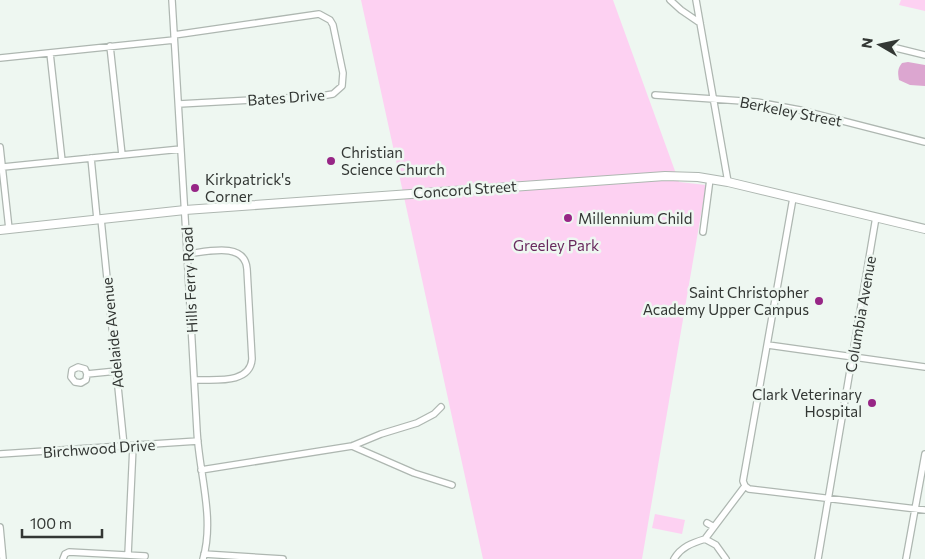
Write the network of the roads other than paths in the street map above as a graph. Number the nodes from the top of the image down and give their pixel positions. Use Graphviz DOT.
graph roads {
  1 [pos="172,0"];
  2 [pos="670,0"];
  3 [pos="696,0"];
  4 [pos="700,23"];
  5 [pos="174,38"];
  6 [pos="110,46"];
  7 [pos="884,46"];
  8 [pos="50,53"];
  9 [pos="925,55"];
  10 [pos="0,58"];
  11 [pos="656,95"];
  12 [pos="714,99"];
  13 [pos="179,104"];
  14 [pos="925,142"];
  15 [pos="0,147"];
  16 [pos="181,149"];
  17 [pos="122,155"];
  18 [pos="91,158"];
  19 [pos="62,161"];
  20 [pos="3,167"];
  21 [pos="710,179"];
  22 [pos="728,182"];
  23 [pos="793,198"];
  24 [pos="185,210"];
  25 [pos="876,217"];
  26 [pos="99,219"];
  27 [pos="925,227"];
  28 [pos="9,229"];
  29 [pos="0,230"];
  30 [pos="703,232"];
  31 [pos="188,254"];
  32 [pos="768,344"];
  33 [pos="853,356"];
  34 [pos="925,366"];
  35 [pos="116,371"];
  36 [pos="87,374"];
  37 [pos="195,380"];
  38 [pos="441,407"];
  39 [pos="198,441"];
  40 [pos="124,446"];
  41 [pos="133,446"];
  42 [pos="352,446"];
  43 [pos="0,454"];
  44 [pos="925,454"];
  45 [pos="201,470"];
  46 [pos="452,485"];
  47 [pos="745,486"];
  48 [pos="827,498"];
  49 [pos="915,509"];
  50 [pos="925,510"];
  51 [pos="707,523"];
  52 [pos="0,527"];
  53 [pos="714,527"];
  54 [pos="705,538"];
  55 [pos="80,552"];
  56 [pos="128,555"];
  57 [pos="145,556"];
  58 [pos="203,557"];
  59 [pos="3,559"];
  60 [pos="63,559"];
  61 [pos="78,559"];
  62 [pos="283,559"];
  63 [pos="674,559"];
  64 [pos="726,559"];
  65 [pos="818,559"];
  66 [pos="906,559"];
  1 -- 5 [label="street, Hills Ferry Road"];
  2 -- 4 [label="street"];
  3 -- 4 [label="street"];
  4 -- 12 [label="street"];
  5 -- 6 [label="street, Bates Drive"];
  5 -- 13 [label="street, Hills Ferry Road"];
  5 -- 13 [label="street, Bates Drive"];
  6 -- 8 [label="street, Bates Drive"];
  6 -- 17 [label="street"];
  7 -- 9 [label="street"];
  8 -- 10 [label="street, Bates Drive"];
  8 -- 19 [label="street"];
  11 -- 12 [label="street, Berkeley Street"];
  12 -- 14 [label="street, Berkeley Street"];
  12 -- 22 [label="street"];
  13 -- 16 [label="street, Hills Ferry Road"];
  15 -- 20 [label="street"];
  16 -- 17 [label="street"];
  16 -- 24 [label="street, Hills Ferry Road"];
  17 -- 18 [label="street"];
  18 -- 19 [label="street"];
  18 -- 26 [label="street, Adelaide Avenue"];
  19 -- 20 [label="street"];
  20 -- 28 [label="street"];
  21 -- 22 [label="main road, Concord Street"];
  21 -- 24 [label="main road, Concord Street"];
  21 -- 30 [label="street"];
  22 -- 23 [label="main road, Concord Street"];
  23 -- 25 [label="main road, Concord Street"];
  23 -- 32 [label="street"];
  24 -- 26 [label="main road, Concord Street"];
  24 -- 31 [label="street, Hills Ferry Road"];
  25 -- 27 [label="main road, Concord Street"];
  25 -- 33 [label="street, Columbia Avenue"];
  26 -- 28 [label="main road, Concord Street"];
  26 -- 35 [label="street, Adelaide Avenue"];
  28 -- 29 [label="main road, Concord Street"];
  31 -- 37 [label="street, Hills Ferry Road"];
  31 -- 37 [label="street"];
  32 -- 33 [label="street"];
  32 -- 47 [label="street"];
  33 -- 34 [label="street"];
  33 -- 48 [label="street, Columbia Avenue"];
  35 -- 36 [label="street"];
  35 -- 40 [label="street, Adelaide Avenue"];
  37 -- 39 [label="street, Hills Ferry Road"];
  38 -- 42 [label="street"];
  39 -- 41 [label="street, Birchwood Drive"];
  39 -- 45 [label="street, Hills Ferry Road"];
  40 -- 41 [label="street, Birchwood Drive"];
  40 -- 43 [label="street, Birchwood Drive"];
  41 -- 56 [label="street"];
  42 -- 45 [label="street"];
  42 -- 46 [label="street"];
  44 -- 49 [label="street"];
  45 -- 58 [label="street, Hills Ferry Road"];
  47 -- 48 [label="street"];
  47 -- 53 [label="street"];
  48 -- 49 [label="street"];
  48 -- 65 [label="street, Columbia Avenue"];
  49 -- 50 [label="street"];
  49 -- 66 [label="street"];
  51 -- 53 [label="street"];
  52 -- 59 [label="street"];
  53 -- 54 [label="street"];
  54 -- 63 [label="street"];
  54 -- 64 [label="street"];
  55 -- 56 [label="street"];
  55 -- 60 [label="street"];
  55 -- 61 [label="street"];
  56 -- 57 [label="street"];
  58 -- 62 [label="street"];
}
